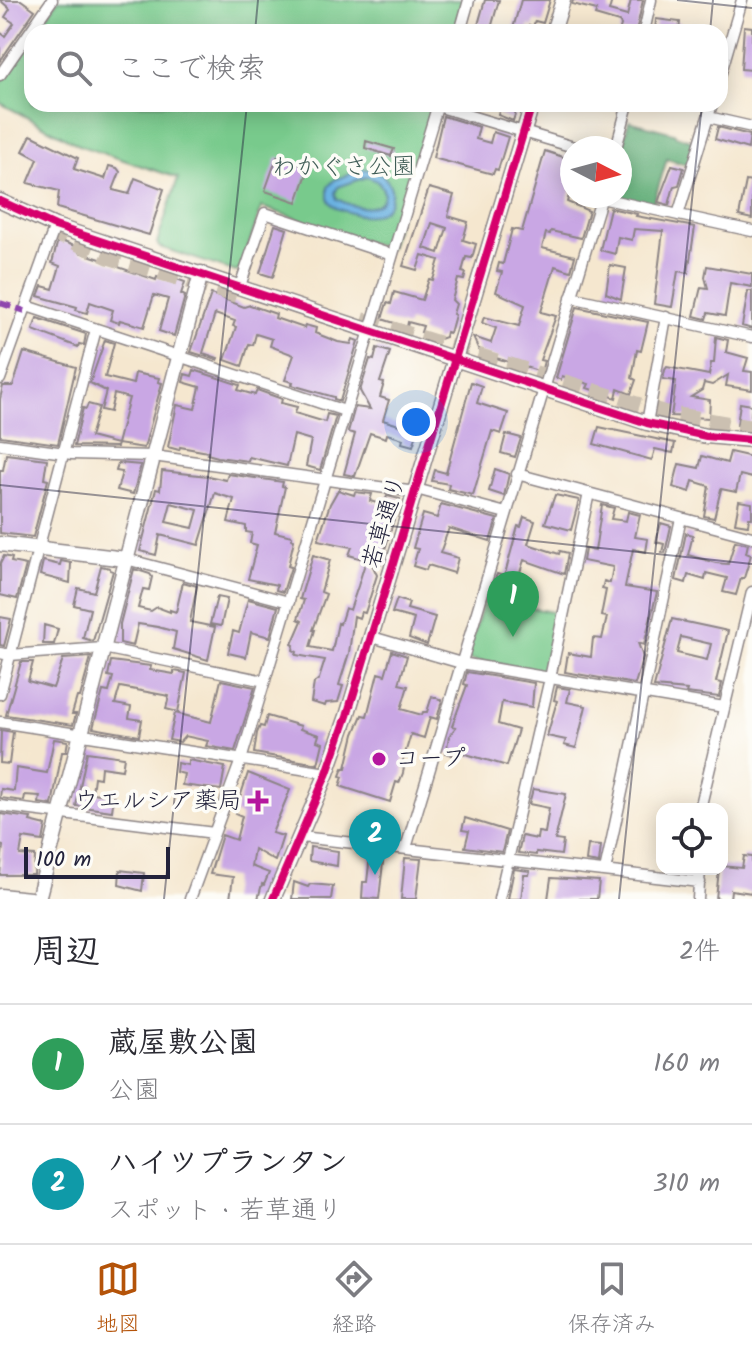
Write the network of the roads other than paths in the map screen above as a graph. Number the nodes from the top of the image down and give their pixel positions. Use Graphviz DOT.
graph roads {
  1 [pos="52,0"];
  2 [pos="469,0"];
  3 [pos="563,0"];
  4 [pos="651,0"];
  5 [pos="742,0"];
  6 [pos="35,24"];
  7 [pos="462,24"];
  8 [pos="556,24"];
  9 [pos="646,24"];
  10 [pos="24,40"];
  11 [pos="728,48"];
  12 [pos="0,75"];
  13 [pos="436,112"];
  14 [pos="460,112"];
  15 [pos="529,112"];
  16 [pos="626,112"];
  17 [pos="710,112"];
  18 [pos="708,117"];
  19 [pos="752,127"];
  20 [pos="523,132"];
  21 [pos="619,136"];
  22 [pos="560,143"];
  23 [pos="0,201"];
  24 [pos="632,204"];
  25 [pos="599,208"];
  26 [pos="678,215"];
  27 [pos="55,226"];
  28 [pos="752,231"];
  29 [pos="392,255"];
  30 [pos="201,273"];
  31 [pos="240,286"];
  32 [pos="571,297"];
  33 [pos="27,306"];
  34 [pos="666,317"];
  35 [pos="96,329"];
  36 [pos="371,330"];
  37 [pos="752,337"];
  38 [pos="179,356"];
  39 [pos="455,359"];
  40 [pos="0,379"];
  41 [pos="543,388"];
  42 [pos="345,411"];
  43 [pos="647,423"];
  44 [pos="752,440"];
  45 [pos="0,444"];
  46 [pos="64,453"];
  47 [pos="153,456"];
  48 [pos="517,474"];
  49 [pos="325,480"];
  50 [pos="416,489"];
  51 [pos="589,493"];
  52 [pos="506,513"];
  53 [pos="681,518"];
  54 [pos="752,537"];
  55 [pos="0,544"];
  56 [pos="39,548"];
  57 [pos="126,559"];
  58 [pos="752,592"];
  59 [pos="289,602"];
  60 [pos="749,619"];
  61 [pos="372,637"];
  62 [pos="103,648"];
  63 [pos="5,654"];
  64 [pos="461,663"];
  65 [pos="550,678"];
  66 [pos="265,681"];
  67 [pos="643,693"];
  68 [pos="0,694"];
  69 [pos="724,707"];
  70 [pos="0,722"];
  71 [pos="80,735"];
  72 [pos="241,760"];
  73 [pos="327,773"];
  74 [pos="701,803"];
  75 [pos="0,806"];
  76 [pos="59,814"];
  77 [pos="214,833"];
  78 [pos="301,837"];
  79 [pos="406,848"];
  80 [pos="508,860"];
  81 [pos="605,871"];
  82 [pos="700,875"];
  83 [pos="700,882"];
  84 [pos="0,896"];
  85 [pos="30,899"];
  86 [pos="38,899"];
  87 [pos="190,899"];
  88 [pos="273,899"];
  89 [pos="499,899"];
  90 [pos="698,899"];
  1 -- 6 [label="street"];
  2 -- 7 [label="street"];
  3 -- 8 [label="street"];
  4 -- 9 [label="street"];
  5 -- 11 [label="street"];
  10 -- 12 [label="street"];
  13 -- 29 [label="street"];
  14 -- 20 [label="street"];
  15 -- 20 [label="street, 若草通り"];
  16 -- 21 [label="street"];
  17 -- 18 [label="street"];
  18 -- 19 [label="street"];
  18 -- 26 [label="street"];
  20 -- 22 [label="street"];
  20 -- 39 [label="street, 若草通り"];
  23 -- 27 [label="street"];
  24 -- 26 [label="street"];
  25 -- 32 [label="street"];
  26 -- 28 [label="street"];
  27 -- 30 [label="street"];
  27 -- 33 [label="street"];
  29 -- 31 [label="street"];
  29 -- 36 [label="street"];
  30 -- 31 [label="street"];
  30 -- 38 [label="street"];
  31 -- 36 [label="street"];
  32 -- 34 [label="street"];
  32 -- 41 [label="street"];
  33 -- 35 [label="street"];
  33 -- 40 [label="street"];
  34 -- 37 [label="street"];
  34 -- 43 [label="street"];
  35 -- 38 [label="street"];
  35 -- 46 [label="street"];
  36 -- 39 [label="street"];
  36 -- 42 [label="street"];
  38 -- 42 [label="street"];
  38 -- 47 [label="street"];
  39 -- 41 [label="street"];
  39 -- 50 [label="street, 若草通り"];
  41 -- 43 [label="street"];
  41 -- 48 [label="street"];
  42 -- 49 [label="street"];
  43 -- 44 [label="street"];
  45 -- 46 [label="street"];
  46 -- 47 [label="street"];
  46 -- 56 [label="street"];
  47 -- 49 [label="street"];
  47 -- 57 [label="street"];
  48 -- 51 [label="street"];
  48 -- 52 [label="street"];
  49 -- 50 [label="street"];
  49 -- 59 [label="street"];
  50 -- 52 [label="street"];
  50 -- 61 [label="street, 若草通り"];
  51 -- 53 [label="street"];
  51 -- 65 [label="street"];
  52 -- 64 [label="street"];
  53 -- 54 [label="street"];
  53 -- 67 [label="street"];
  55 -- 56 [label="street"];
  56 -- 57 [label="street"];
  56 -- 63 [label="street"];
  57 -- 59 [label="street"];
  57 -- 62 [label="street"];
  58 -- 60 [label="street"];
  59 -- 66 [label="street"];
  60 -- 69 [label="street"];
  61 -- 64 [label="street"];
  61 -- 73 [label="street, 若草通り"];
  62 -- 63 [label="street"];
  62 -- 66 [label="street"];
  62 -- 71 [label="street"];
  63 -- 68 [label="street"];
  64 -- 65 [label="street"];
  64 -- 79 [label="street"];
  65 -- 67 [label="street"];
  65 -- 80 [label="street"];
  66 -- 72 [label="street"];
  67 -- 69 [label="street"];
  67 -- 81 [label="street"];
  69 -- 74 [label="street"];
  70 -- 71 [label="street"];
  71 -- 72 [label="street"];
  71 -- 76 [label="street"];
  72 -- 73 [label="street"];
  72 -- 77 [label="street"];
  73 -- 78 [label="street, 若草通り"];
  75 -- 76 [label="street"];
  76 -- 77 [label="street"];
  76 -- 86 [label="street"];
  77 -- 87 [label="street"];
  78 -- 79 [label="street"];
  78 -- 88 [label="street, 若草通り"];
  79 -- 80 [label="street"];
  80 -- 81 [label="street"];
  80 -- 89 [label="street"];
  81 -- 83 [label="street"];
  82 -- 83 [label="street"];
  83 -- 90 [label="street"];
  84 -- 85 [label="street"];
}
